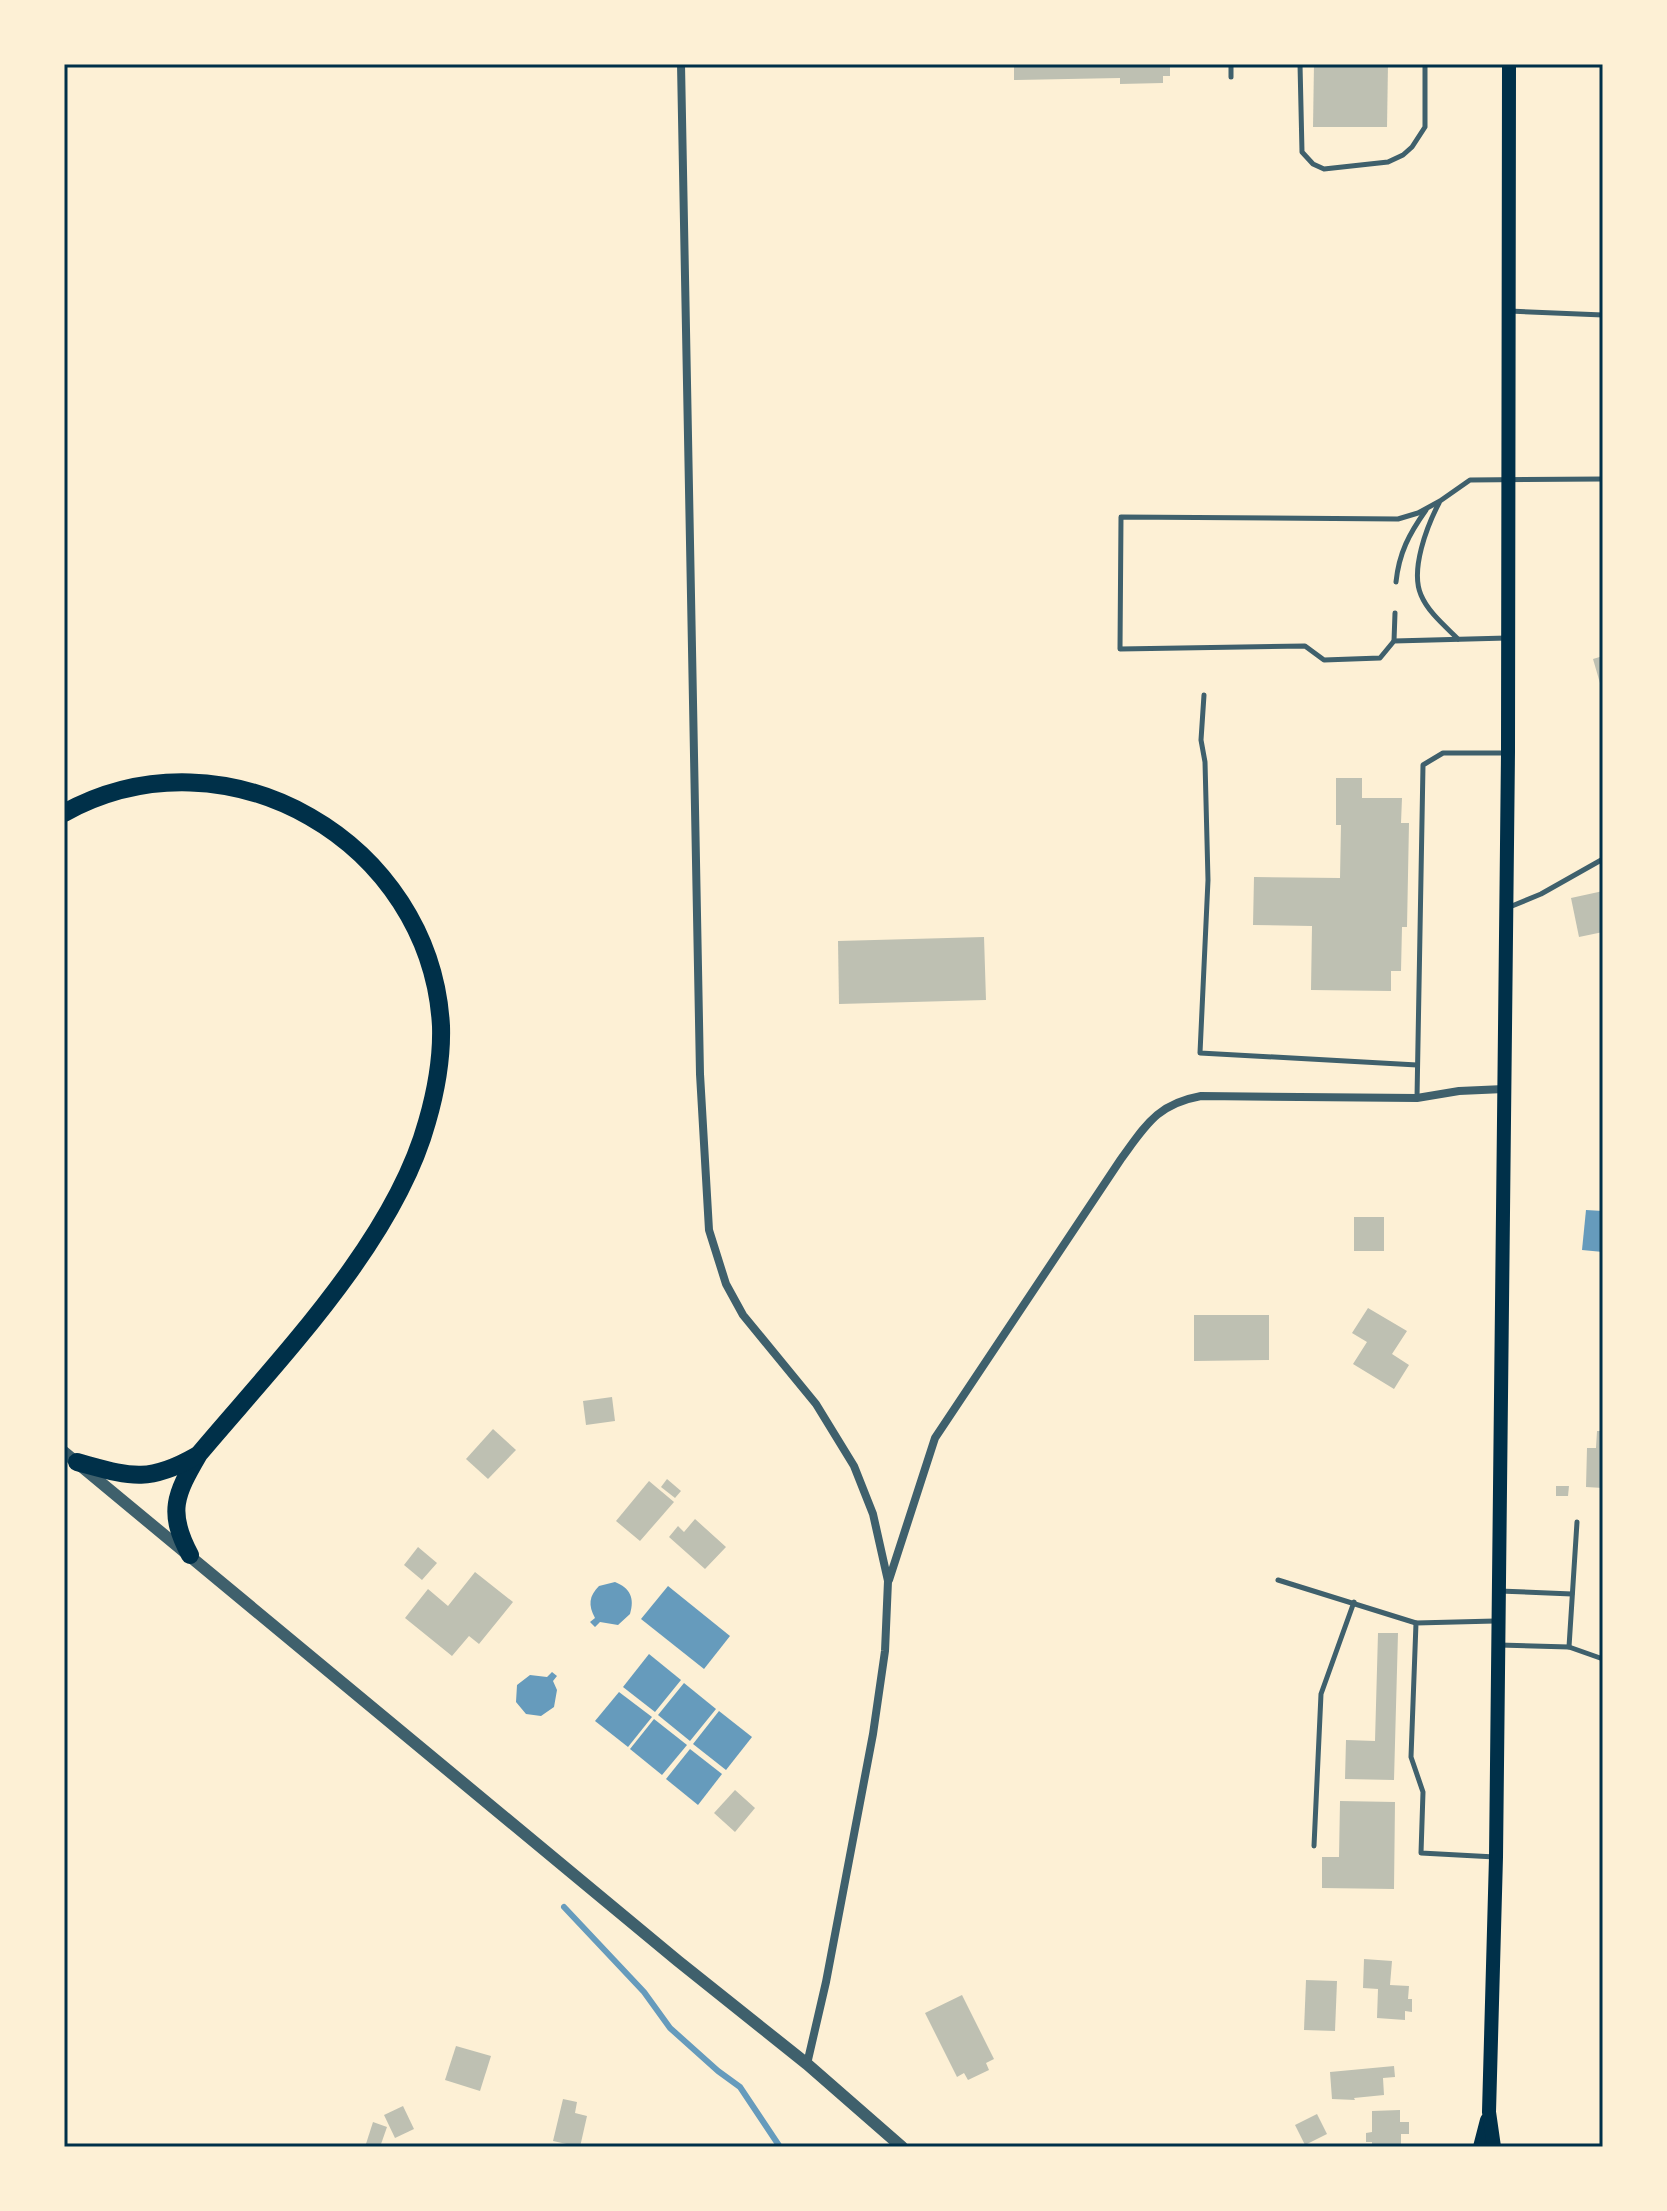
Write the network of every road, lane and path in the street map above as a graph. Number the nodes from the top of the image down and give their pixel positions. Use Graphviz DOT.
graph roads {
  1 [pos="681,64"];
  2 [pos="1231,64"];
  3 [pos="1300,64"];
  4 [pos="1425,64"];
  5 [pos="1509,64"];
  6 [pos="1231,77"];
  7 [pos="1508,311"];
  8 [pos="1603,315"];
  9 [pos="1510,479"];
  10 [pos="1603,479"];
  11 [pos="1440,501"];
  12 [pos="1428,507"];
  13 [pos="1396,582"];
  14 [pos="1395,613"];
  15 [pos="1508,638"];
  16 [pos="1459,639"];
  17 [pos="1394,641"];
  18 [pos="1204,695"];
  19 [pos="1508,752"];
  20 [pos="64,813"];
  21 [pos="1603,859"];
  22 [pos="1506,908"];
  23 [pos="1417,1065"];
  24 [pos="1504,1089"];
  25 [pos="1417,1098"];
  26 [pos="199,1454"];
  27 [pos="71,1457"];
  28 [pos="1577,1522"];
  29 [pos="190,1555"];
  30 [pos="1278,1580"];
  31 [pos="888,1581"];
  32 [pos="1498,1591"];
  33 [pos="1572,1594"];
  34 [pos="1354,1602"];
  35 [pos="1498,1621"];
  36 [pos="1416,1623"];
  37 [pos="1498,1645"];
  38 [pos="1569,1647"];
  39 [pos="1603,1659"];
  40 [pos="1314,1846"];
  41 [pos="1496,1857"];
  42 [pos="807,2064"];
  43 [pos="1489,2112"];
  44 [pos="902,2147"];
  45 [pos="1480,2147"];
  46 [pos="1494,2147"];
  1 -- 31 [label="street"];
  2 -- 6 [label="lane"];
  3 -- 4 [label="lane"];
  5 -- 7 [label="main road"];
  7 -- 8 [label="lane"];
  7 -- 9 [label="main road"];
  9 -- 10 [label="lane"];
  9 -- 11 [label="lane"];
  9 -- 15 [label="main road"];
  11 -- 12 [label="lane"];
  11 -- 16 [label="lane"];
  12 -- 13 [label="lane"];
  12 -- 17 [label="lane"];
  14 -- 17 [label="lane"];
  15 -- 16 [label="lane"];
  15 -- 19 [label="main road"];
  16 -- 17 [label="lane"];
  18 -- 23 [label="lane"];
  19 -- 22 [label="main road"];
  19 -- 23 [label="lane"];
  20 -- 26 [label="highway"];
  21 -- 22 [label="lane"];
  22 -- 24 [label="main road"];
  23 -- 25 [label="lane"];
  24 -- 25 [label="street"];
  24 -- 32 [label="main road"];
  25 -- 31 [label="street"];
  26 -- 27 [label="highway"];
  26 -- 29 [label="highway"];
  27 -- 29 [label="street"];
  28 -- 33 [label="lane"];
  29 -- 42 [label="street"];
  30 -- 34 [label="lane"];
  31 -- 42 [label="street"];
  32 -- 33 [label="lane"];
  32 -- 35 [label="main road"];
  33 -- 38 [label="lane"];
  34 -- 36 [label="lane"];
  34 -- 40 [label="lane"];
  35 -- 36 [label="lane"];
  35 -- 37 [label="main road"];
  36 -- 41 [label="lane"];
  37 -- 38 [label="lane"];
  37 -- 41 [label="main road"];
  38 -- 39 [label="lane"];
  41 -- 43 [label="main road"];
  42 -- 44 [label="street"];
  43 -- 45 [label="main road"];
  43 -- 46 [label="main road"];
}
